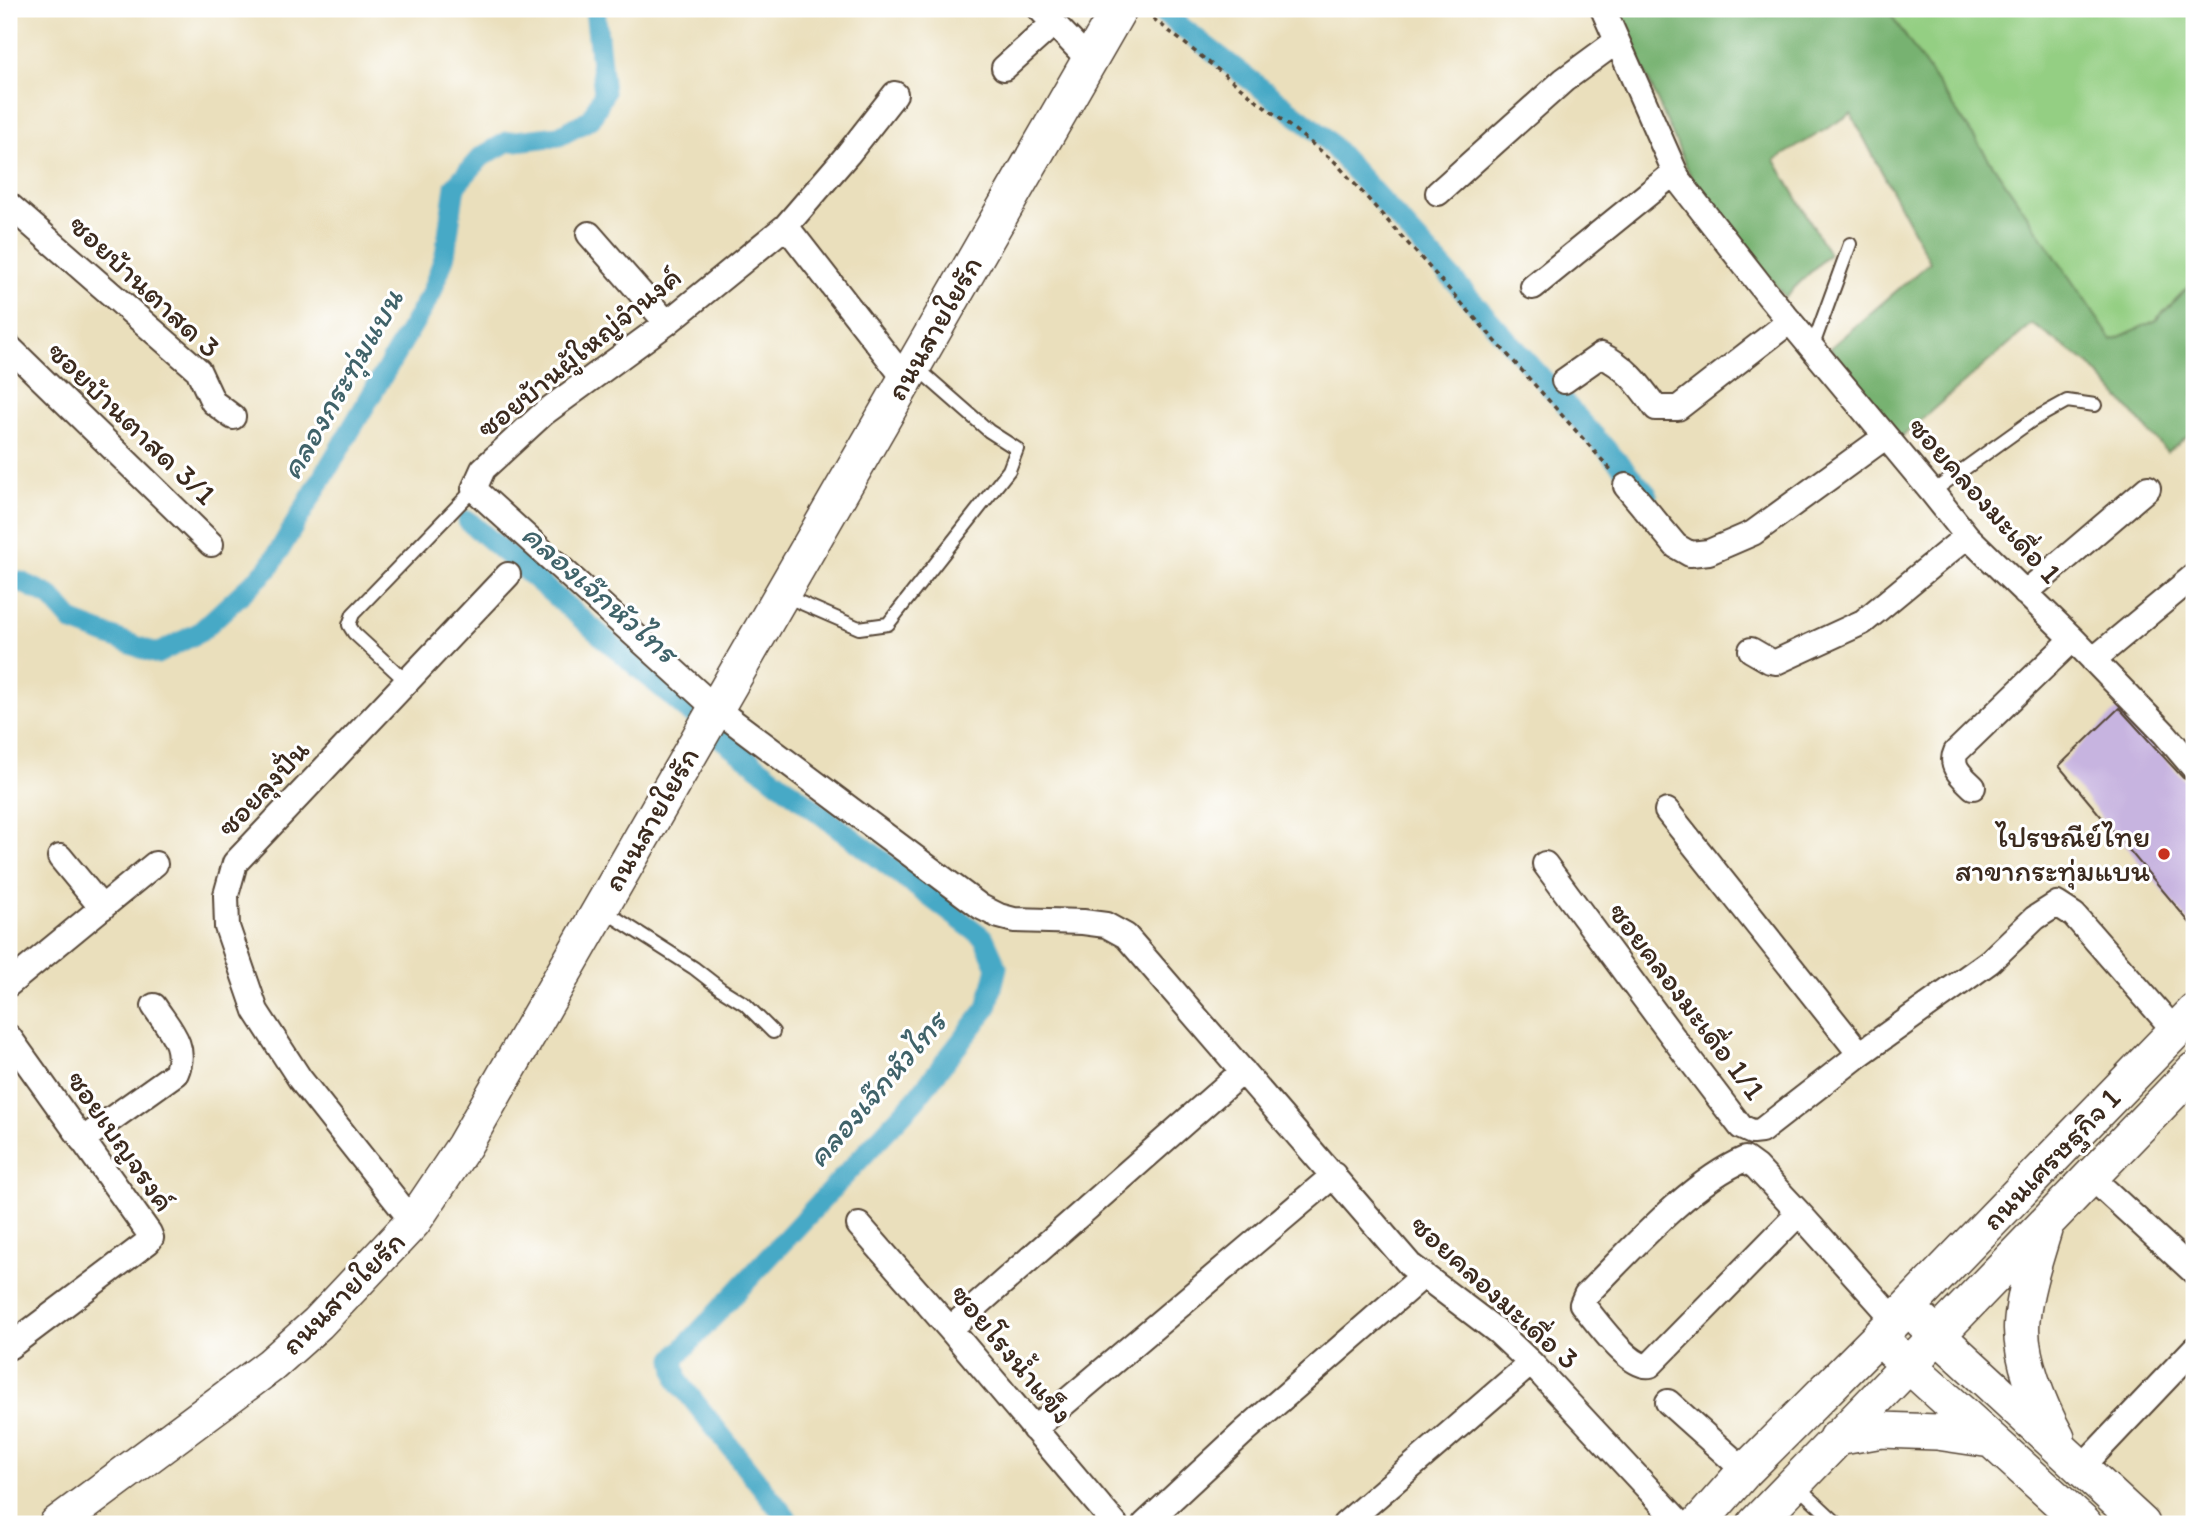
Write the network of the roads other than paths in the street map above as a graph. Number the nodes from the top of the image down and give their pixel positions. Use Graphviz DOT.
graph roads {
  1 [pos="1119,9"];
  2 [pos="1603,9"];
  3 [pos="1047,16"];
  4 [pos="1617,41"];
  5 [pos="1089,60"];
  6 [pos="1004,68"];
  7 [pos="895,94"];
  8 [pos="1675,172"];
  9 [pos="1438,193"];
  10 [pos="9,205"];
  11 [pos="786,226"];
  12 [pos="589,234"];
  13 [pos="1850,244"];
  14 [pos="1533,287"];
  15 [pos="1790,321"];
  16 [pos="667,323"];
  17 [pos="9,348"];
  18 [pos="1812,348"];
  19 [pos="909,372"];
  20 [pos="1563,381"];
  21 [pos="2095,405"];
  22 [pos="233,417"];
  23 [pos="1885,437"];
  24 [pos="1626,486"];
  25 [pos="2148,488"];
  26 [pos="474,489"];
  27 [pos="1932,492"];
  28 [pos="1967,536"];
  29 [pos="211,544"];
  30 [pos="508,575"];
  31 [pos="2194,576"];
  32 [pos="2025,593"];
  33 [pos="781,594"];
  34 [pos="2073,639"];
  35 [pos="1751,650"];
  36 [pos="2093,660"];
  37 [pos="407,682"];
  38 [pos="715,708"];
  39 [pos="2194,768"];
  40 [pos="1973,788"];
  41 [pos="1667,811"];
  42 [pos="60,857"];
  43 [pos="1545,863"];
  44 [pos="155,864"];
  45 [pos="102,908"];
  46 [pos="600,908"];
  47 [pos="9,984"];
  48 [pos="154,1006"];
  49 [pos="2185,1021"];
  50 [pos="773,1032"];
  51 [pos="9,1037"];
  52 [pos="1860,1054"];
  53 [pos="2194,1070"];
  54 [pos="1242,1071"];
  55 [pos="82,1140"];
  56 [pos="1334,1175"];
  57 [pos="2091,1177"];
  58 [pos="1799,1213"];
  59 [pos="413,1222"];
  60 [pos="2046,1224"];
  61 [pos="859,1225"];
  62 [pos="2194,1272"];
  63 [pos="1424,1275"];
  64 [pos="1893,1321"];
  65 [pos="950,1329"];
  66 [pos="1938,1336"];
  67 [pos="9,1347"];
  68 [pos="2194,1349"];
  69 [pos="1531,1363"];
  70 [pos="1910,1366"];
  71 [pos="1668,1402"];
  72 [pos="1034,1429"];
  73 [pos="1836,1438"];
  74 [pos="1991,1440"];
  75 [pos="2073,1461"];
  76 [pos="1745,1471"];
  77 [pos="1795,1484"];
  78 [pos="57,1524"];
  79 [pos="1115,1524"];
  80 [pos="1145,1524"];
  81 [pos="1345,1524"];
  82 [pos="1681,1524"];
  83 [pos="1698,1524"];
  84 [pos="1755,1524"];
  85 [pos="1838,1524"];
  86 [pos="2084,1524"];
  87 [pos="2142,1524"];
  1 -- 5 [label="main road, ถนนสายใยรัก"];
  2 -- 4 [label="street, ซอยคลองมะเดื่อ 1"];
  3 -- 5 [label="street"];
  3 -- 6 [label="street"];
  4 -- 8 [label="street, ซอยคลองมะเดื่อ 1"];
  4 -- 9 [label="street"];
  5 -- 19 [label="main road, ถนนสายใยรัก"];
  7 -- 11 [label="street, ซอยบ้านผู้ใหญ่จำนงค์"];
  8 -- 14 [label="street"];
  8 -- 15 [label="street, ซอยคลองมะเดื่อ 1"];
  10 -- 22 [label="street, ซอยบ้านตาสด 3"];
  11 -- 16 [label="street, ซอยบ้านผู้ใหญ่จำนงค์"];
  11 -- 19 [label="street"];
  12 -- 16 [label="street"];
  13 -- 18 [label="lane"];
  15 -- 18 [label="street, ซอยคลองมะเดื่อ 1"];
  15 -- 20 [label="street"];
  16 -- 26 [label="street, ซอยบ้านผู้ใหญ่จำนงค์"];
  17 -- 29 [label="street, ซอยบ้านตาสด 3/1"];
  18 -- 23 [label="street, ซอยคลองมะเดื่อ 1"];
  19 -- 33 [label="main road, ถนนสายใยรัก"];
  19 -- 33 [label="lane"];
  21 -- 27 [label="lane"];
  23 -- 24 [label="street"];
  23 -- 27 [label="street, ซอยคลองมะเดื่อ 1"];
  25 -- 32 [label="street"];
  26 -- 37 [label="lane"];
  26 -- 38 [label="street"];
  27 -- 28 [label="street, ซอยคลองมะเดื่อ 1"];
  28 -- 32 [label="street, ซอยคลองมะเดื่อ 1"];
  28 -- 35 [label="street"];
  30 -- 37 [label="street, ซอยลุงปั่น"];
  31 -- 36 [label="street"];
  32 -- 34 [label="street, ซอยคลองมะเดื่อ 1"];
  33 -- 38 [label="main road, ถนนสายใยรัก"];
  34 -- 36 [label="street, ซอยคลองมะเดื่อ 1"];
  34 -- 40 [label="street"];
  36 -- 39 [label="street, ซอยคลองมะเดื่อ 1"];
  37 -- 59 [label="street, ซอยลุงปั่น"];
  38 -- 46 [label="main road, ถนนสายใยรัก"];
  38 -- 54 [label="street, ซอยคลองมะเดื่อ 3"];
  41 -- 52 [label="street"];
  42 -- 45 [label="street"];
  43 -- 52 [label="street, ซอยคลองมะเดื่อ 1/1"];
  44 -- 45 [label="street"];
  45 -- 47 [label="street"];
  46 -- 50 [label="lane"];
  46 -- 59 [label="main road, ถนนสายใยรัก"];
  48 -- 55 [label="street"];
  49 -- 52 [label="street, ซอยคลองมะเดื่อ 1/1"];
  49 -- 64 [label="main road, ถนนเศรษฐกิจ 1"];
  51 -- 55 [label="street, ซอยเบญจรงค์"];
  53 -- 57 [label="main road, ถนนเศรษฐกิจ 1"];
  54 -- 56 [label="street, ซอยคลองมะเดื่อ 3"];
  54 -- 65 [label="street"];
  55 -- 67 [label="street, ซอยเบญจรงค์"];
  56 -- 63 [label="street, ซอยคลองมะเดื่อ 3"];
  56 -- 72 [label="street"];
  57 -- 60 [label="main road, ถนนเศรษฐกิจ 1"];
  57 -- 62 [label="street"];
  58 -- 58 [label="street"];
  58 -- 64 [label="street"];
  59 -- 78 [label="main road, ถนนสายใยรัก"];
  60 -- 66 [label="main road, ถนนเศรษฐกิจ 1"];
  60 -- 75 [label="main road"];
  61 -- 65 [label="street, ซอยโรงน้ำแข็ง"];
  63 -- 69 [label="street, ซอยคลองมะเดื่อ 3"];
  63 -- 80 [label="street"];
  64 -- 66 [label="main road"];
  64 -- 70 [label="main road"];
  64 -- 76 [label="main road, ถนนเศรษฐกิจ 1"];
  65 -- 72 [label="street, ซอยโรงน้ำแข็ง"];
  66 -- 70 [label="main road, ถนนเศรษฐกิจ 1"];
  66 -- 75 [label="main road"];
  68 -- 75 [label="street"];
  69 -- 81 [label="street"];
  69 -- 82 [label="street, ซอยคลองมะเดื่อ 3"];
  70 -- 73 [label="main road, ถนนเศรษฐกิจ 1"];
  70 -- 74 [label="main road"];
  71 -- 76 [label="street"];
  72 -- 79 [label="street, ซอยโรงน้ำแข็ง"];
  73 -- 74 [label="main road"];
  73 -- 77 [label="main road, ถนนเศรษฐกิจ 1"];
  74 -- 86 [label="main road"];
  75 -- 87 [label="main road"];
  76 -- 83 [label="main road, ถนนเศรษฐกิจ 1"];
  77 -- 84 [label="main road, ถนนเศรษฐกิจ 1"];
  77 -- 85 [label="lane"];
}
